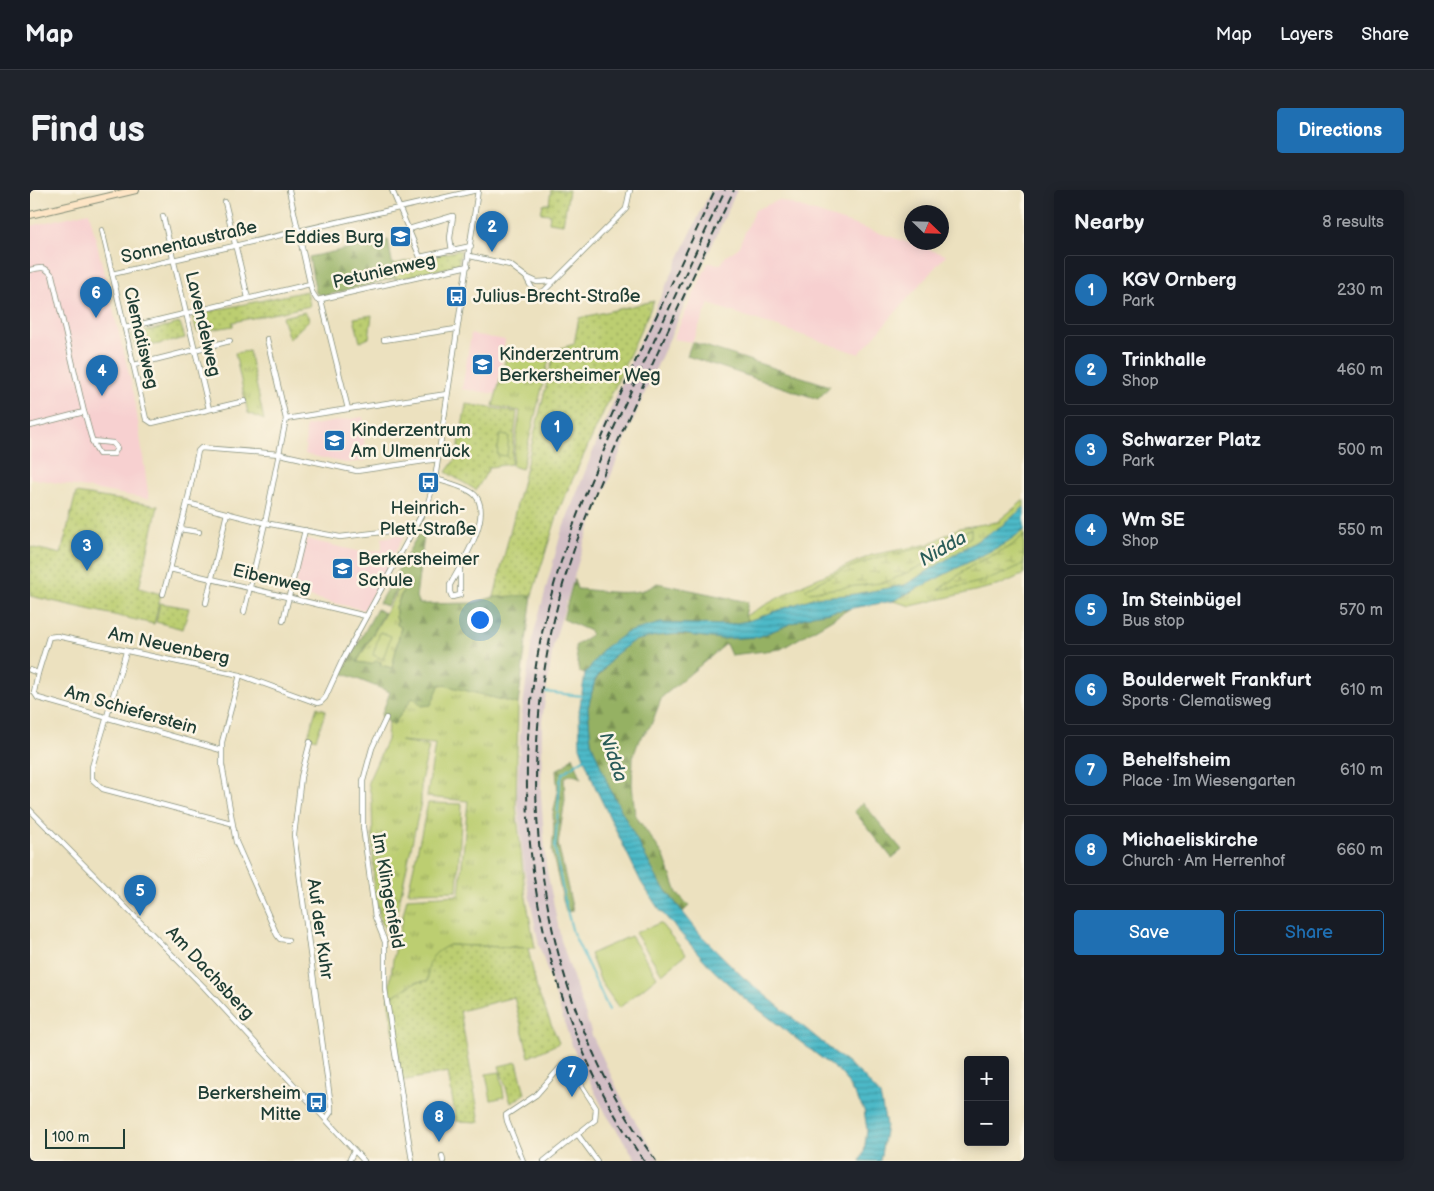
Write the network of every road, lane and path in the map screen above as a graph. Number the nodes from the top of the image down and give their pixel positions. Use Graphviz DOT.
graph roads {
  1 [pos="136,190"];
  2 [pos="289,190"];
  3 [pos="392,190"];
  4 [pos="478,190"];
  5 [pos="630,190"];
  6 [pos="225,202"];
  7 [pos="400,208"];
  8 [pos="30,214"];
  9 [pos="163,216"];
  10 [pos="409,229"];
  11 [pos="102,230"];
  12 [pos="298,231"];
  13 [pos="236,246"];
  14 [pos="471,246"];
  15 [pos="452,250"];
  16 [pos="470,256"];
  17 [pos="174,260"];
  18 [pos="468,266"];
  19 [pos="30,270"];
  20 [pos="112,274"];
  21 [pos="526,277"];
  22 [pos="554,281"];
  23 [pos="310,284"];
  24 [pos="248,298"];
  25 [pos="321,300"];
  26 [pos="187,313"];
  27 [pos="125,328"];
  28 [pos="456,329"];
  29 [pos="267,339"];
  30 [pos="384,340"];
  31 [pos="230,341"];
  32 [pos="195,349"];
  33 [pos="134,364"];
  34 [pos="447,394"];
  35 [pos="245,401"];
  36 [pos="348,408"];
  37 [pos="209,409"];
  38 [pos="84,412"];
  39 [pos="286,419"];
  40 [pos="30,426"];
  41 [pos="92,441"];
  42 [pos="280,454"];
  43 [pos="438,459"];
  44 [pos="435,479"];
  45 [pos="187,503"];
  46 [pos="227,513"];
  47 [pos="266,523"];
  48 [pos="180,528"];
  49 [pos="416,528"];
  50 [pos="305,530"];
  51 [pos="198,532"];
  52 [pos="170,569"];
  53 [pos="460,570"];
  54 [pos="212,579"];
  55 [pos="250,587"];
  56 [pos="163,594"];
  57 [pos="289,597"];
  58 [pos="206,603"];
  59 [pos="244,612"];
  60 [pos="366,616"];
  61 [pos="283,621"];
  62 [pos="126,652"];
  63 [pos="30,670"];
  64 [pos="38,673"];
  65 [pos="240,674"];
  66 [pos="386,718"];
  67 [pos="106,719"];
  68 [pos="310,742"];
  69 [pos="221,750"];
  70 [pos="30,810"];
  71 [pos="231,823"];
  72 [pos="288,940"];
  73 [pos="326,1119"];
  74 [pos="578,1135"];
  75 [pos="354,1151"];
  76 [pos="349,1161"];
  77 [pos="364,1161"];
  78 [pos="412,1161"];
  79 [pos="524,1161"];
  80 [pos="544,1161"];
  81 [pos="597,1161"];
  1 -- 8 [label="street"];
  2 -- 12 [label="street"];
  3 -- 7 [label="street"];
  4 -- 7 [label="street, Sonnentaustraße"];
  4 -- 14 [label="street"];
  5 -- 22 [label="street"];
  6 -- 13 [label="street"];
  7 -- 10 [label="street"];
  7 -- 12 [label="street, Sonnentaustraße"];
  9 -- 17 [label="street, Lavendelweg"];
  10 -- 15 [label="street"];
  10 -- 15 [label="street"];
  11 -- 20 [label="street, Clematisweg"];
  12 -- 13 [label="street, Sonnentaustraße"];
  12 -- 23 [label="street"];
  13 -- 17 [label="street, Sonnentaustraße"];
  13 -- 24 [label="street"];
  14 -- 15 [label="street"];
  14 -- 16 [label="street"];
  16 -- 18 [label="street"];
  16 -- 21 [label="street"];
  17 -- 20 [label="street, Sonnentaustraße"];
  17 -- 26 [label="street, Lavendelweg"];
  18 -- 25 [label="street, Petunienweg"];
  18 -- 28 [label="street"];
  19 -- 38 [label="street"];
  20 -- 27 [label="street, Clematisweg"];
  21 -- 22 [label="street"];
  21 -- 22 [label="street"];
  23 -- 24 [label="street"];
  23 -- 25 [label="street, Petunienweg"];
  24 -- 26 [label="street"];
  25 -- 36 [label="street"];
  26 -- 27 [label="street"];
  26 -- 32 [label="street, Lavendelweg"];
  27 -- 33 [label="street, Clematisweg"];
  28 -- 30 [label="street"];
  28 -- 34 [label="street"];
  29 -- 39 [label="street"];
  31 -- 32 [label="street"];
  32 -- 33 [label="street"];
  32 -- 37 [label="street, Lavendelweg"];
  33 -- 37 [label="street, Clematisweg"];
  34 -- 36 [label="street"];
  34 -- 43 [label="street"];
  35 -- 37 [label="street"];
  36 -- 39 [label="street"];
  38 -- 40 [label="street"];
  38 -- 41 [label="street"];
  39 -- 42 [label="street"];
  41 -- 41 [label="street"];
  42 -- 43 [label="street"];
  42 -- 45 [label="street"];
  42 -- 47 [label="street"];
  43 -- 44 [label="street"];
  44 -- 49 [label="street"];
  44 -- 53 [label="street"];
  45 -- 46 [label="street"];
  45 -- 48 [label="street"];
  46 -- 47 [label="street"];
  46 -- 54 [label="street"];
  47 -- 50 [label="street"];
  47 -- 55 [label="street"];
  48 -- 51 [label="street"];
  48 -- 52 [label="street"];
  49 -- 50 [label="street"];
  49 -- 60 [label="street"];
  50 -- 57 [label="street"];
  52 -- 54 [label="street, Eibenweg"];
  52 -- 56 [label="street"];
  53 -- 53 [label="street"];
  54 -- 55 [label="street, Eibenweg"];
  54 -- 58 [label="street"];
  55 -- 57 [label="street, Eibenweg"];
  55 -- 59 [label="street"];
  57 -- 60 [label="street, Eibenweg"];
  57 -- 61 [label="street"];
  60 -- 65 [label="street, Am Neuenberg"];
  62 -- 64 [label="street, Am Neuenberg"];
  62 -- 65 [label="street, Am Neuenberg"];
  62 -- 67 [label="street"];
  63 -- 64 [label="street"];
  64 -- 67 [label="street, Am Schieferstein"];
  65 -- 69 [label="street"];
  66 -- 78 [label="street, Im Klingenfeld"];
  67 -- 69 [label="street, Am Schieferstein"];
  67 -- 71 [label="street"];
  68 -- 73 [label="street, Auf der Kuhr"];
  69 -- 71 [label="street"];
  70 -- 73 [label="street, Am Dachsberg"];
  71 -- 72 [label="street"];
  73 -- 75 [label="street, Am Dachsberg"];
  74 -- 79 [label="street"];
  74 -- 80 [label="street"];
  74 -- 81 [label="street"];
  75 -- 76 [label="street"];
  75 -- 77 [label="street, Am Dachsberg"];
}
